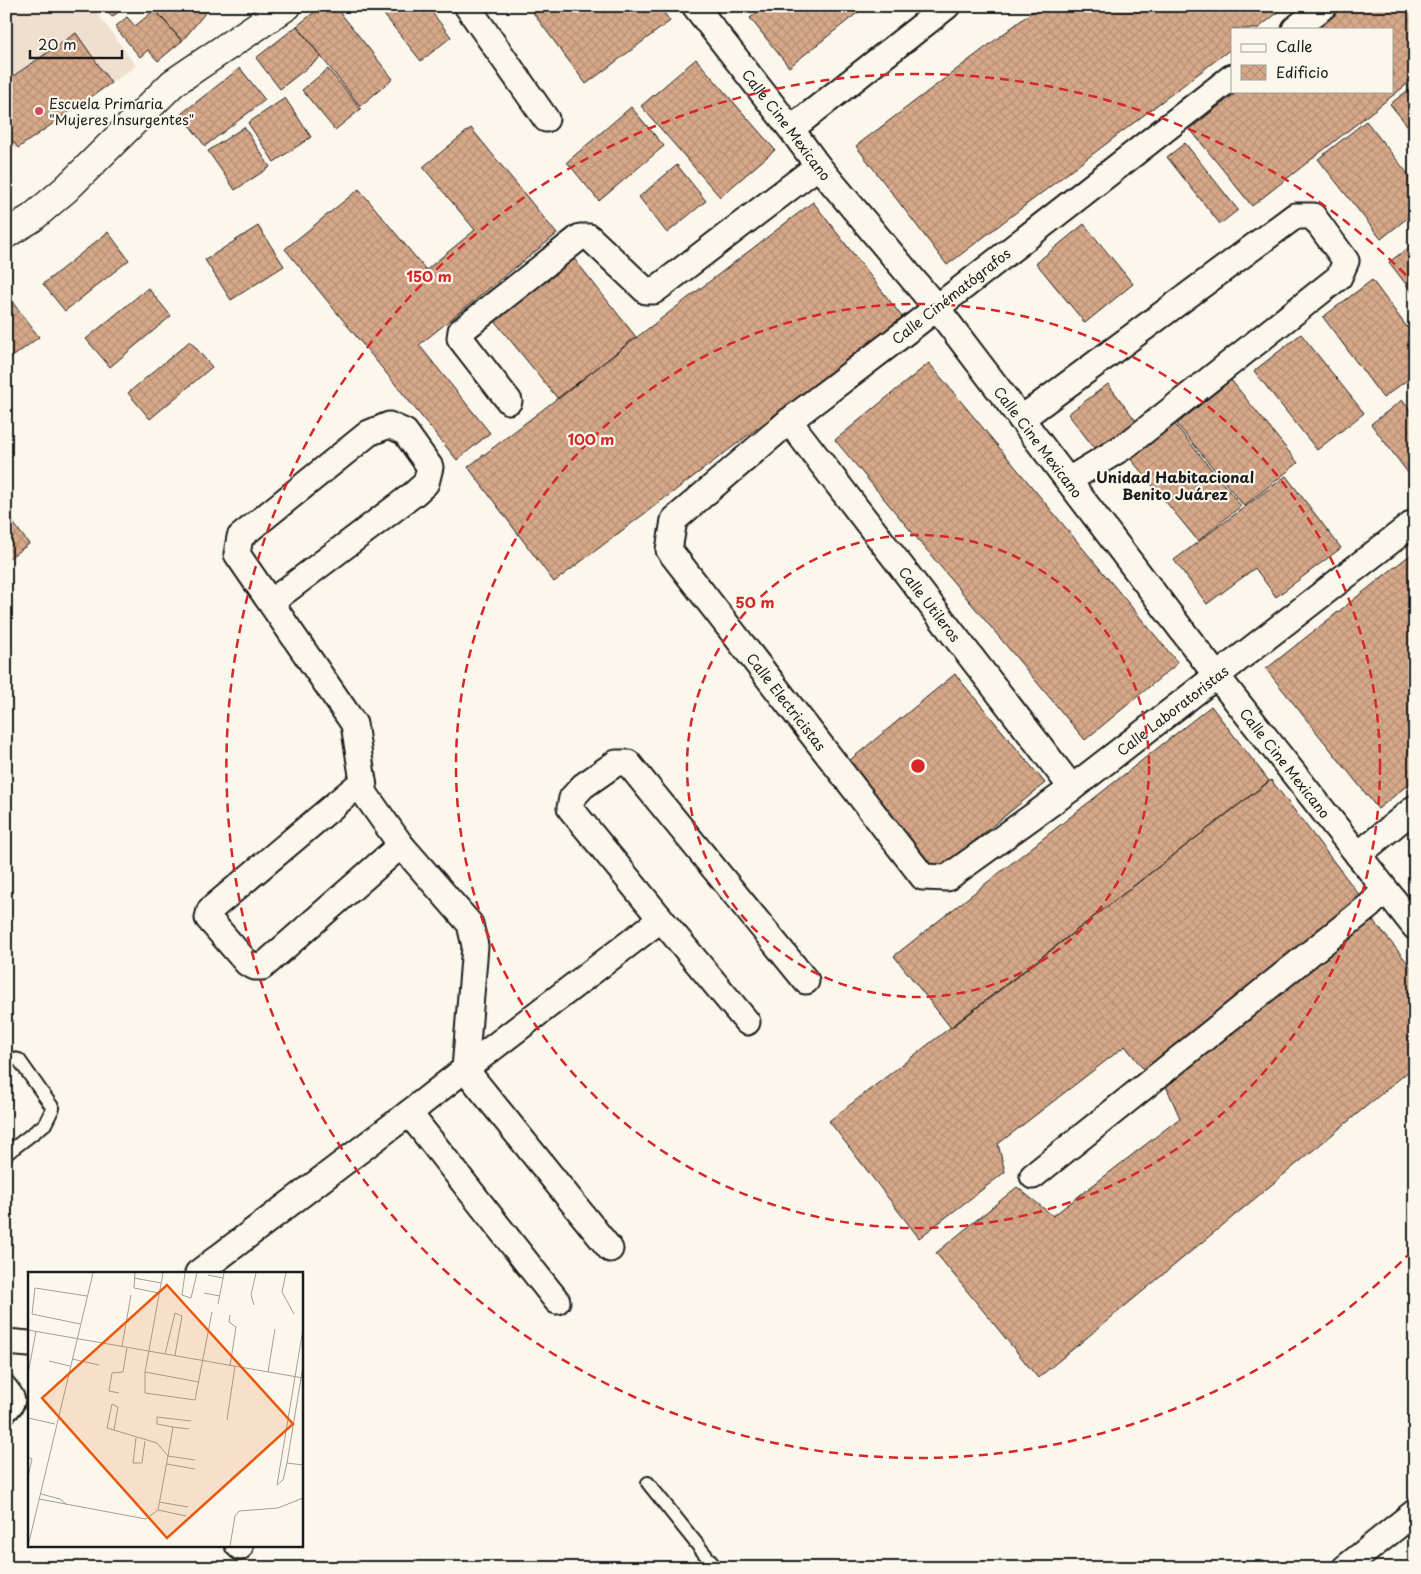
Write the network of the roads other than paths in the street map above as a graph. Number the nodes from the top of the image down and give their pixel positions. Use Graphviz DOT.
graph roads {
  1 [pos="287,6"];
  2 [pos="467,6"];
  3 [pos="696,6"];
  4 [pos="947,6"];
  5 [pos="1323,7"];
  6 [pos="1296,28"];
  7 [pos="1231,78"];
  8 [pos="546,119"];
  9 [pos="791,129"];
  10 [pos="818,166"];
  11 [pos="6,234"];
  12 [pos="936,307"];
  13 [pos="508,401"];
  14 [pos="1021,419"];
  15 [pos="789,420"];
  16 [pos="1069,480"];
  17 [pos="674,520"];
  18 [pos="1415,522"];
  19 [pos="271,602"];
  20 [pos="1216,675"];
  21 [pos="363,781"];
  22 [pos="1072,788"];
  23 [pos="1415,808"];
  24 [pos="401,845"];
  25 [pos="1358,855"];
  26 [pos="923,877"];
  27 [pos="1385,890"];
  28 [pos="660,919"];
  29 [pos="1415,927"];
  30 [pos="806,981"];
  31 [pos="747,1022"];
  32 [pos="6,1057"];
  33 [pos="465,1069"];
  34 [pos="409,1113"];
  35 [pos="6,1154"];
  36 [pos="1033,1176"];
  37 [pos="610,1249"];
  38 [pos="199,1272"];
  39 [pos="557,1302"];
  40 [pos="6,1342"];
  41 [pos="28,1344"];
  42 [pos="6,1380"];
  43 [pos="6,1418"];
  44 [pos="648,1483"];
  45 [pos="1415,1512"];
  46 [pos="716,1568"];
  47 [pos="1345,1568"];
  1 -- 11 [label="street"];
  2 -- 8 [label="street"];
  3 -- 9 [label="street, Calle Cine Mexicano"];
  4 -- 9 [label="street"];
  5 -- 6 [label="street"];
  7 -- 12 [label="street, Calle Cinématógrafos"];
  9 -- 10 [label="street, Calle Cine Mexicano"];
  10 -- 12 [label="street, Calle Cine Mexicano"];
  10 -- 13 [label="street"];
  12 -- 14 [label="street, Calle Cine Mexicano"];
  12 -- 15 [label="street, Calle Cinématógrafos"];
  14 -- 16 [label="street, Calle Cine Mexicano"];
  14 -- 16 [label="street"];
  15 -- 17 [label="street, Calle Cinématógrafos"];
  15 -- 22 [label="street, Calle Utileros"];
  16 -- 20 [label="street, Calle Cine Mexicano"];
  17 -- 26 [label="street, Calle Electricistas"];
  18 -- 20 [label="street, Calle Laboratoristas"];
  19 -- 19 [label="street"];
  19 -- 21 [label="street"];
  20 -- 22 [label="street, Calle Laboratoristas"];
  20 -- 25 [label="street, Calle Cine Mexicano"];
  21 -- 24 [label="street"];
  21 -- 24 [label="street"];
  22 -- 26 [label="street, Calle Laboratoristas"];
  23 -- 25 [label="street"];
  24 -- 33 [label="street"];
  25 -- 27 [label="street, Calle Cine Mexicano"];
  27 -- 29 [label="street, Calle Cine Mexicano"];
  27 -- 36 [label="street"];
  28 -- 30 [label="street"];
  28 -- 31 [label="street"];
  28 -- 33 [label="street"];
  32 -- 35 [label="lane"];
  33 -- 34 [label="street"];
  33 -- 37 [label="street"];
  34 -- 38 [label="street"];
  34 -- 39 [label="street"];
  40 -- 41 [label="street"];
  42 -- 43 [label="lane"];
  44 -- 46 [label="lane"];
  45 -- 47 [label="street"];
}
